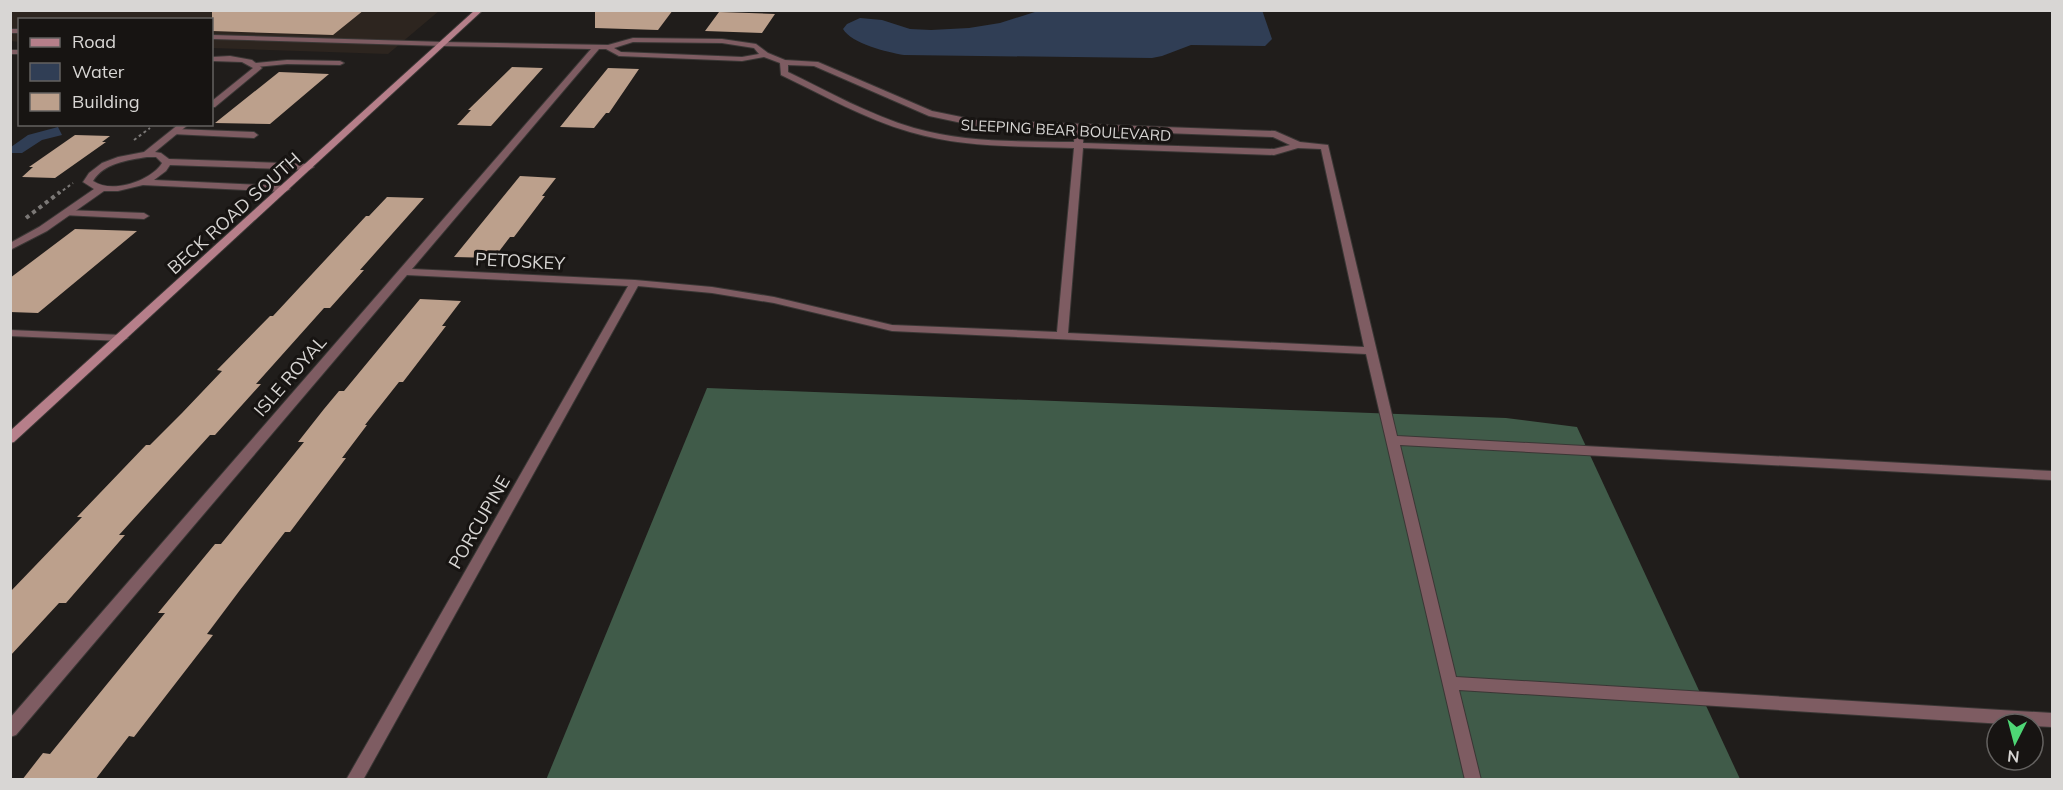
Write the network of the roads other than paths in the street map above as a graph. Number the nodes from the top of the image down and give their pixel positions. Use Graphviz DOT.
graph roads {
  1 [pos="480,10"];
  2 [pos="213,37"];
  3 [pos="444,44"];
  4 [pos="602,47"];
  5 [pos="765,55"];
  6 [pos="213,59"];
  7 [pos="784,62"];
  8 [pos="340,63"];
  9 [pos="256,65"];
  10 [pos="213,104"];
  11 [pos="182,126"];
  12 [pos="1080,127"];
  13 [pos="175,132"];
  14 [pos="254,135"];
  15 [pos="1298,145"];
  16 [pos="1078,146"];
  17 [pos="147,154"];
  18 [pos="167,162"];
  19 [pos="309,167"];
  20 [pos="141,182"];
  21 [pos="101,189"];
  22 [pos="285,189"];
  23 [pos="66,213"];
  24 [pos="144,216"];
  25 [pos="10,247"];
  26 [pos="403,272"];
  27 [pos="635,283"];
  28 [pos="10,333"];
  29 [pos="1062,336"];
  30 [pos="122,338"];
  31 [pos="1371,351"];
  32 [pos="10,439"];
  33 [pos="1392,440"];
  34 [pos="2052,475"];
  35 [pos="1450,682"];
  36 [pos="2052,720"];
  37 [pos="10,730"];
  38 [pos="354,780"];
  39 [pos="1473,780"];
  1 -- 3 [label="main road, BECK ROAD SOUTH"];
  2 -- 3 [label="street, SLEEPING BEAR BOULEVARD"];
  3 -- 4 [label="street, SLEEPING BEAR BOULEVARD"];
  3 -- 19 [label="main road, BECK ROAD SOUTH"];
  4 -- 5 [label="street, SLEEPING BEAR BOULEVARD"];
  4 -- 5 [label="street, SLEEPING BEAR BOULEVARD"];
  4 -- 26 [label="street, ISLE ROYAL"];
  5 -- 7 [label="street, SLEEPING BEAR BOULEVARD"];
  6 -- 9 [label="street"];
  7 -- 12 [label="street, SLEEPING BEAR BOULEVARD"];
  7 -- 16 [label="street, SLEEPING BEAR BOULEVARD"];
  8 -- 9 [label="street"];
  9 -- 10 [label="street"];
  11 -- 13 [label="street"];
  12 -- 15 [label="street, SLEEPING BEAR BOULEVARD"];
  12 -- 16 [label="street"];
  13 -- 14 [label="street"];
  13 -- 17 [label="street"];
  15 -- 16 [label="street, SLEEPING BEAR BOULEVARD"];
  15 -- 31 [label="street, SLEEPING BEAR BOULEVARD"];
  16 -- 29 [label="street"];
  17 -- 18 [label="street"];
  17 -- 21 [label="street"];
  18 -- 19 [label="street"];
  18 -- 20 [label="street"];
  19 -- 22 [label="main road, BECK ROAD SOUTH"];
  20 -- 21 [label="street"];
  20 -- 22 [label="street"];
  21 -- 23 [label="street"];
  22 -- 30 [label="main road, BECK ROAD SOUTH"];
  23 -- 24 [label="street"];
  23 -- 25 [label="street"];
  26 -- 27 [label="street, PETOSKEY"];
  26 -- 37 [label="street, ISLE ROYAL"];
  27 -- 29 [label="street, PETOSKEY"];
  27 -- 38 [label="street, PORCUPINE"];
  28 -- 30 [label="street"];
  29 -- 31 [label="street, PETOSKEY"];
  30 -- 32 [label="main road, BECK ROAD SOUTH"];
  31 -- 33 [label="street"];
  33 -- 34 [label="street"];
  33 -- 35 [label="street"];
  35 -- 36 [label="street"];
  35 -- 39 [label="street"];
}
